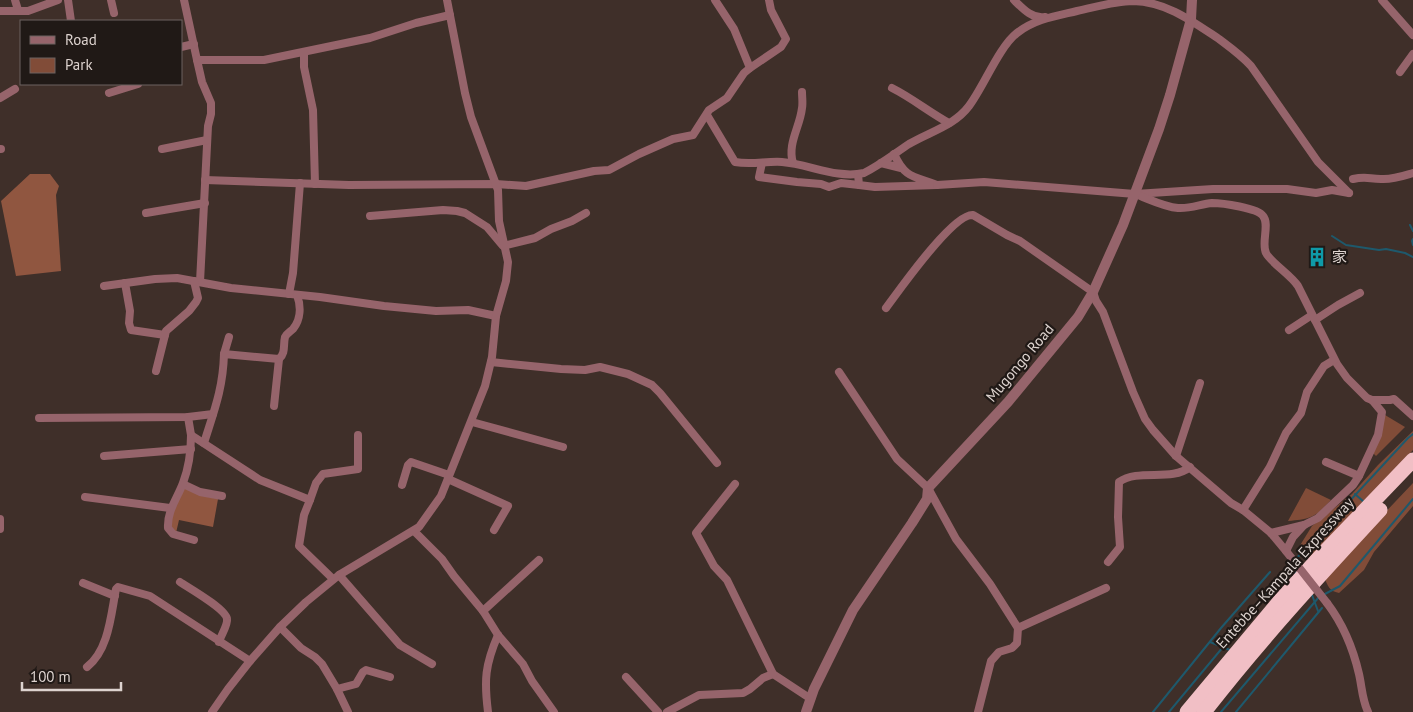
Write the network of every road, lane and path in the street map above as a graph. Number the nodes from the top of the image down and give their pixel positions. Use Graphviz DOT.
graph roads {
  1 [pos="15,0"];
  2 [pos="58,0"];
  3 [pos="68,0"];
  4 [pos="111,0"];
  5 [pos="184,0"];
  6 [pos="447,0"];
  7 [pos="716,0"];
  8 [pos="769,0"];
  9 [pos="1014,0"];
  10 [pos="1192,0"];
  11 [pos="1382,0"];
  12 [pos="18,10"];
  13 [pos="0,11"];
  14 [pos="114,13"];
  15 [pos="450,15"];
  16 [pos="1050,17"];
  17 [pos="1190,19"];
  18 [pos="71,20"];
  19 [pos="1413,36"];
  20 [pos="194,44"];
  21 [pos="182,47"];
  22 [pos="304,53"];
  23 [pos="1413,54"];
  24 [pos="197,60"];
  25 [pos="750,68"];
  26 [pos="1400,72"];
  27 [pos="135,85"];
  28 [pos="892,88"];
  29 [pos="15,89"];
  30 [pos="802,92"];
  31 [pos="108,93"];
  32 [pos="0,98"];
  33 [pos="707,115"];
  34 [pos="949,123"];
  35 [pos="207,140"];
  36 [pos="162,149"];
  37 [pos="894,154"];
  38 [pos="762,163"];
  39 [pos="881,163"];
  40 [pos="793,164"];
  41 [pos="901,168"];
  42 [pos="1413,173"];
  43 [pos="858,174"];
  44 [pos="908,174"];
  45 [pos="1353,179"];
  46 [pos="205,180"];
  47 [pos="300,183"];
  48 [pos="315,184"];
  49 [pos="496,184"];
  50 [pos="859,185"];
  51 [pos="937,185"];
  52 [pos="904,186"];
  53 [pos="1135,194"];
  54 [pos="205,203"];
  55 [pos="146,213"];
  56 [pos="586,213"];
  57 [pos="370,216"];
  58 [pos="499,221"];
  59 [pos="487,227"];
  60 [pos="503,246"];
  61 [pos="197,282"];
  62 [pos="125,283"];
  63 [pos="104,286"];
  64 [pos="1094,292"];
  65 [pos="1360,293"];
  66 [pos="293,295"];
  67 [pos="394,304"];
  68 [pos="886,308"];
  69 [pos="496,316"];
  70 [pos="1313,318"];
  71 [pos="1289,330"];
  72 [pos="165,335"];
  73 [pos="229,337"];
  74 [pos="224,354"];
  75 [pos="280,359"];
  76 [pos="1334,360"];
  77 [pos="491,362"];
  78 [pos="156,371"];
  79 [pos="838,372"];
  80 [pos="1200,383"];
  81 [pos="1372,400"];
  82 [pos="274,406"];
  83 [pos="213,414"];
  84 [pos="1413,416"];
  85 [pos="188,417"];
  86 [pos="39,418"];
  87 [pos="472,422"];
  88 [pos="191,435"];
  89 [pos="358,435"];
  90 [pos="204,443"];
  91 [pos="562,446"];
  92 [pos="191,449"];
  93 [pos="104,456"];
  94 [pos="1176,456"];
  95 [pos="1413,460"];
  96 [pos="1326,462"];
  97 [pos="717,463"];
  98 [pos="1190,467"];
  99 [pos="1413,474"];
  100 [pos="1359,476"];
  101 [pos="448,477"];
  102 [pos="183,484"];
  103 [pos="736,484"];
  104 [pos="402,485"];
  105 [pos="928,488"];
  106 [pos="222,496"];
  107 [pos="85,497"];
  108 [pos="310,500"];
  109 [pos="170,508"];
  110 [pos="1243,510"];
  111 [pos="0,519"];
  112 [pos="1304,524"];
  113 [pos="0,529"];
  114 [pos="494,530"];
  115 [pos="414,531"];
  116 [pos="1271,532"];
  117 [pos="194,540"];
  118 [pos="1286,551"];
  119 [pos="539,560"];
  120 [pos="1108,562"];
  121 [pos="336,577"];
  122 [pos="180,582"];
  123 [pos="83,583"];
  124 [pos="1106,588"];
  125 [pos="115,596"];
  126 [pos="483,611"];
  127 [pos="280,626"];
  128 [pos="1018,628"];
  129 [pos="498,635"];
  130 [pos="219,642"];
  131 [pos="250,661"];
  132 [pos="432,664"];
  133 [pos="87,667"];
  134 [pos="773,674"];
  135 [pos="390,677"];
  136 [pos="626,677"];
  137 [pos="337,689"];
  138 [pos="810,699"];
  139 [pos="212,712"];
  140 [pos="348,712"];
  141 [pos="488,712"];
  142 [pos="554,712"];
  143 [pos="658,712"];
  144 [pos="667,712"];
  145 [pos="806,712"];
  146 [pos="978,712"];
  147 [pos="1187,712"];
  148 [pos="1204,712"];
  149 [pos="1368,712"];
  1 -- 12 [label="street"];
  2 -- 12 [label="street"];
  3 -- 18 [label="street"];
  4 -- 14 [label="street"];
  5 -- 20 [label="street"];
  6 -- 15 [label="street"];
  7 -- 25 [label="street"];
  8 -- 25 [label="street"];
  9 -- 16 [label="street"];
  10 -- 17 [label="street, Mugongo Road"];
  11 -- 19 [label="street"];
  12 -- 13 [label="street"];
  15 -- 22 [label="street"];
  15 -- 49 [label="street"];
  16 -- 17 [label="street"];
  16 -- 34 [label="street"];
  17 -- 53 [label="street, Mugongo Road"];
  17 -- 53 [label="street"];
  20 -- 21 [label="street"];
  20 -- 24 [label="street"];
  22 -- 24 [label="street"];
  22 -- 48 [label="street"];
  23 -- 26 [label="street"];
  24 -- 35 [label="street"];
  25 -- 33 [label="street"];
  27 -- 31 [label="street"];
  28 -- 34 [label="street"];
  29 -- 32 [label="street"];
  30 -- 40 [label="street"];
  33 -- 38 [label="street"];
  33 -- 49 [label="street"];
  34 -- 37 [label="street"];
  35 -- 36 [label="street"];
  35 -- 46 [label="street"];
  37 -- 39 [label="street"];
  37 -- 41 [label="street"];
  38 -- 40 [label="street"];
  38 -- 50 [label="street"];
  39 -- 41 [label="street"];
  39 -- 43 [label="street"];
  40 -- 43 [label="street"];
  41 -- 44 [label="street"];
  42 -- 45 [label="street"];
  43 -- 50 [label="street"];
  44 -- 51 [label="street"];
  44 -- 52 [label="street"];
  46 -- 47 [label="street"];
  46 -- 54 [label="street"];
  47 -- 48 [label="street"];
  47 -- 66 [label="street"];
  48 -- 49 [label="street"];
  49 -- 58 [label="street"];
  50 -- 52 [label="street"];
  51 -- 52 [label="street"];
  51 -- 53 [label="street"];
  53 -- 64 [label="street, Mugongo Road"];
  53 -- 70 [label="street"];
  54 -- 55 [label="street"];
  54 -- 61 [label="street"];
  56 -- 60 [label="street"];
  57 -- 59 [label="street"];
  58 -- 59 [label="street"];
  58 -- 60 [label="street"];
  59 -- 60 [label="street"];
  60 -- 69 [label="street"];
  61 -- 62 [label="street"];
  61 -- 66 [label="street"];
  61 -- 72 [label="street"];
  62 -- 63 [label="street"];
  62 -- 72 [label="street"];
  64 -- 68 [label="street"];
  64 -- 94 [label="street"];
  64 -- 105 [label="street, Mugongo Road"];
  65 -- 70 [label="street"];
  66 -- 69 [label="street"];
  66 -- 75 [label="street"];
  67 -- 69 [label="street"];
  69 -- 77 [label="street"];
  70 -- 71 [label="street"];
  70 -- 76 [label="street"];
  72 -- 78 [label="street"];
  73 -- 74 [label="street"];
  74 -- 75 [label="street"];
  74 -- 83 [label="street"];
  75 -- 82 [label="street"];
  76 -- 81 [label="street"];
  76 -- 110 [label="street"];
  77 -- 87 [label="street"];
  77 -- 97 [label="street"];
  79 -- 105 [label="street"];
  80 -- 94 [label="street"];
  81 -- 84 [label="street"];
  81 -- 100 [label="street"];
  83 -- 85 [label="street"];
  83 -- 90 [label="street"];
  85 -- 86 [label="street"];
  85 -- 88 [label="street"];
  87 -- 91 [label="street"];
  87 -- 101 [label="street"];
  88 -- 90 [label="street"];
  88 -- 92 [label="street"];
  89 -- 108 [label="street"];
  90 -- 108 [label="street"];
  92 -- 93 [label="street"];
  92 -- 102 [label="street"];
  94 -- 98 [label="street"];
  95 -- 147 [label="highway, Entebbe–Kampala Expressway"];
  96 -- 100 [label="street"];
  98 -- 110 [label="street"];
  98 -- 120 [label="street"];
  99 -- 148 [label="highway, Entebbe–Kampala Expressway"];
  100 -- 112 [label="street"];
  101 -- 104 [label="street"];
  101 -- 114 [label="street"];
  101 -- 115 [label="street"];
  102 -- 106 [label="street"];
  102 -- 109 [label="street"];
  103 -- 134 [label="street"];
  105 -- 128 [label="street"];
  105 -- 138 [label="street, Mugongo Road"];
  107 -- 109 [label="street"];
  108 -- 121 [label="street"];
  109 -- 117 [label="street"];
  110 -- 116 [label="street"];
  111 -- 113 [label="street"];
  112 -- 116 [label="street"];
  112 -- 118 [label="street"];
  115 -- 121 [label="street"];
  115 -- 126 [label="street"];
  116 -- 118 [label="street"];
  118 -- 149 [label="street, bridge"];
  119 -- 126 [label="street"];
  121 -- 127 [label="street"];
  121 -- 132 [label="street"];
  122 -- 130 [label="street"];
  123 -- 125 [label="street"];
  124 -- 128 [label="street"];
  125 -- 130 [label="street"];
  125 -- 133 [label="street"];
  126 -- 129 [label="street"];
  127 -- 131 [label="street"];
  127 -- 137 [label="street"];
  128 -- 146 [label="street"];
  129 -- 141 [label="street"];
  129 -- 142 [label="street"];
  130 -- 131 [label="street"];
  131 -- 139 [label="street"];
  134 -- 138 [label="street"];
  134 -- 144 [label="street"];
  135 -- 137 [label="street"];
  136 -- 143 [label="street"];
  137 -- 140 [label="street"];
  138 -- 145 [label="street, Mugongo Road"];
}
